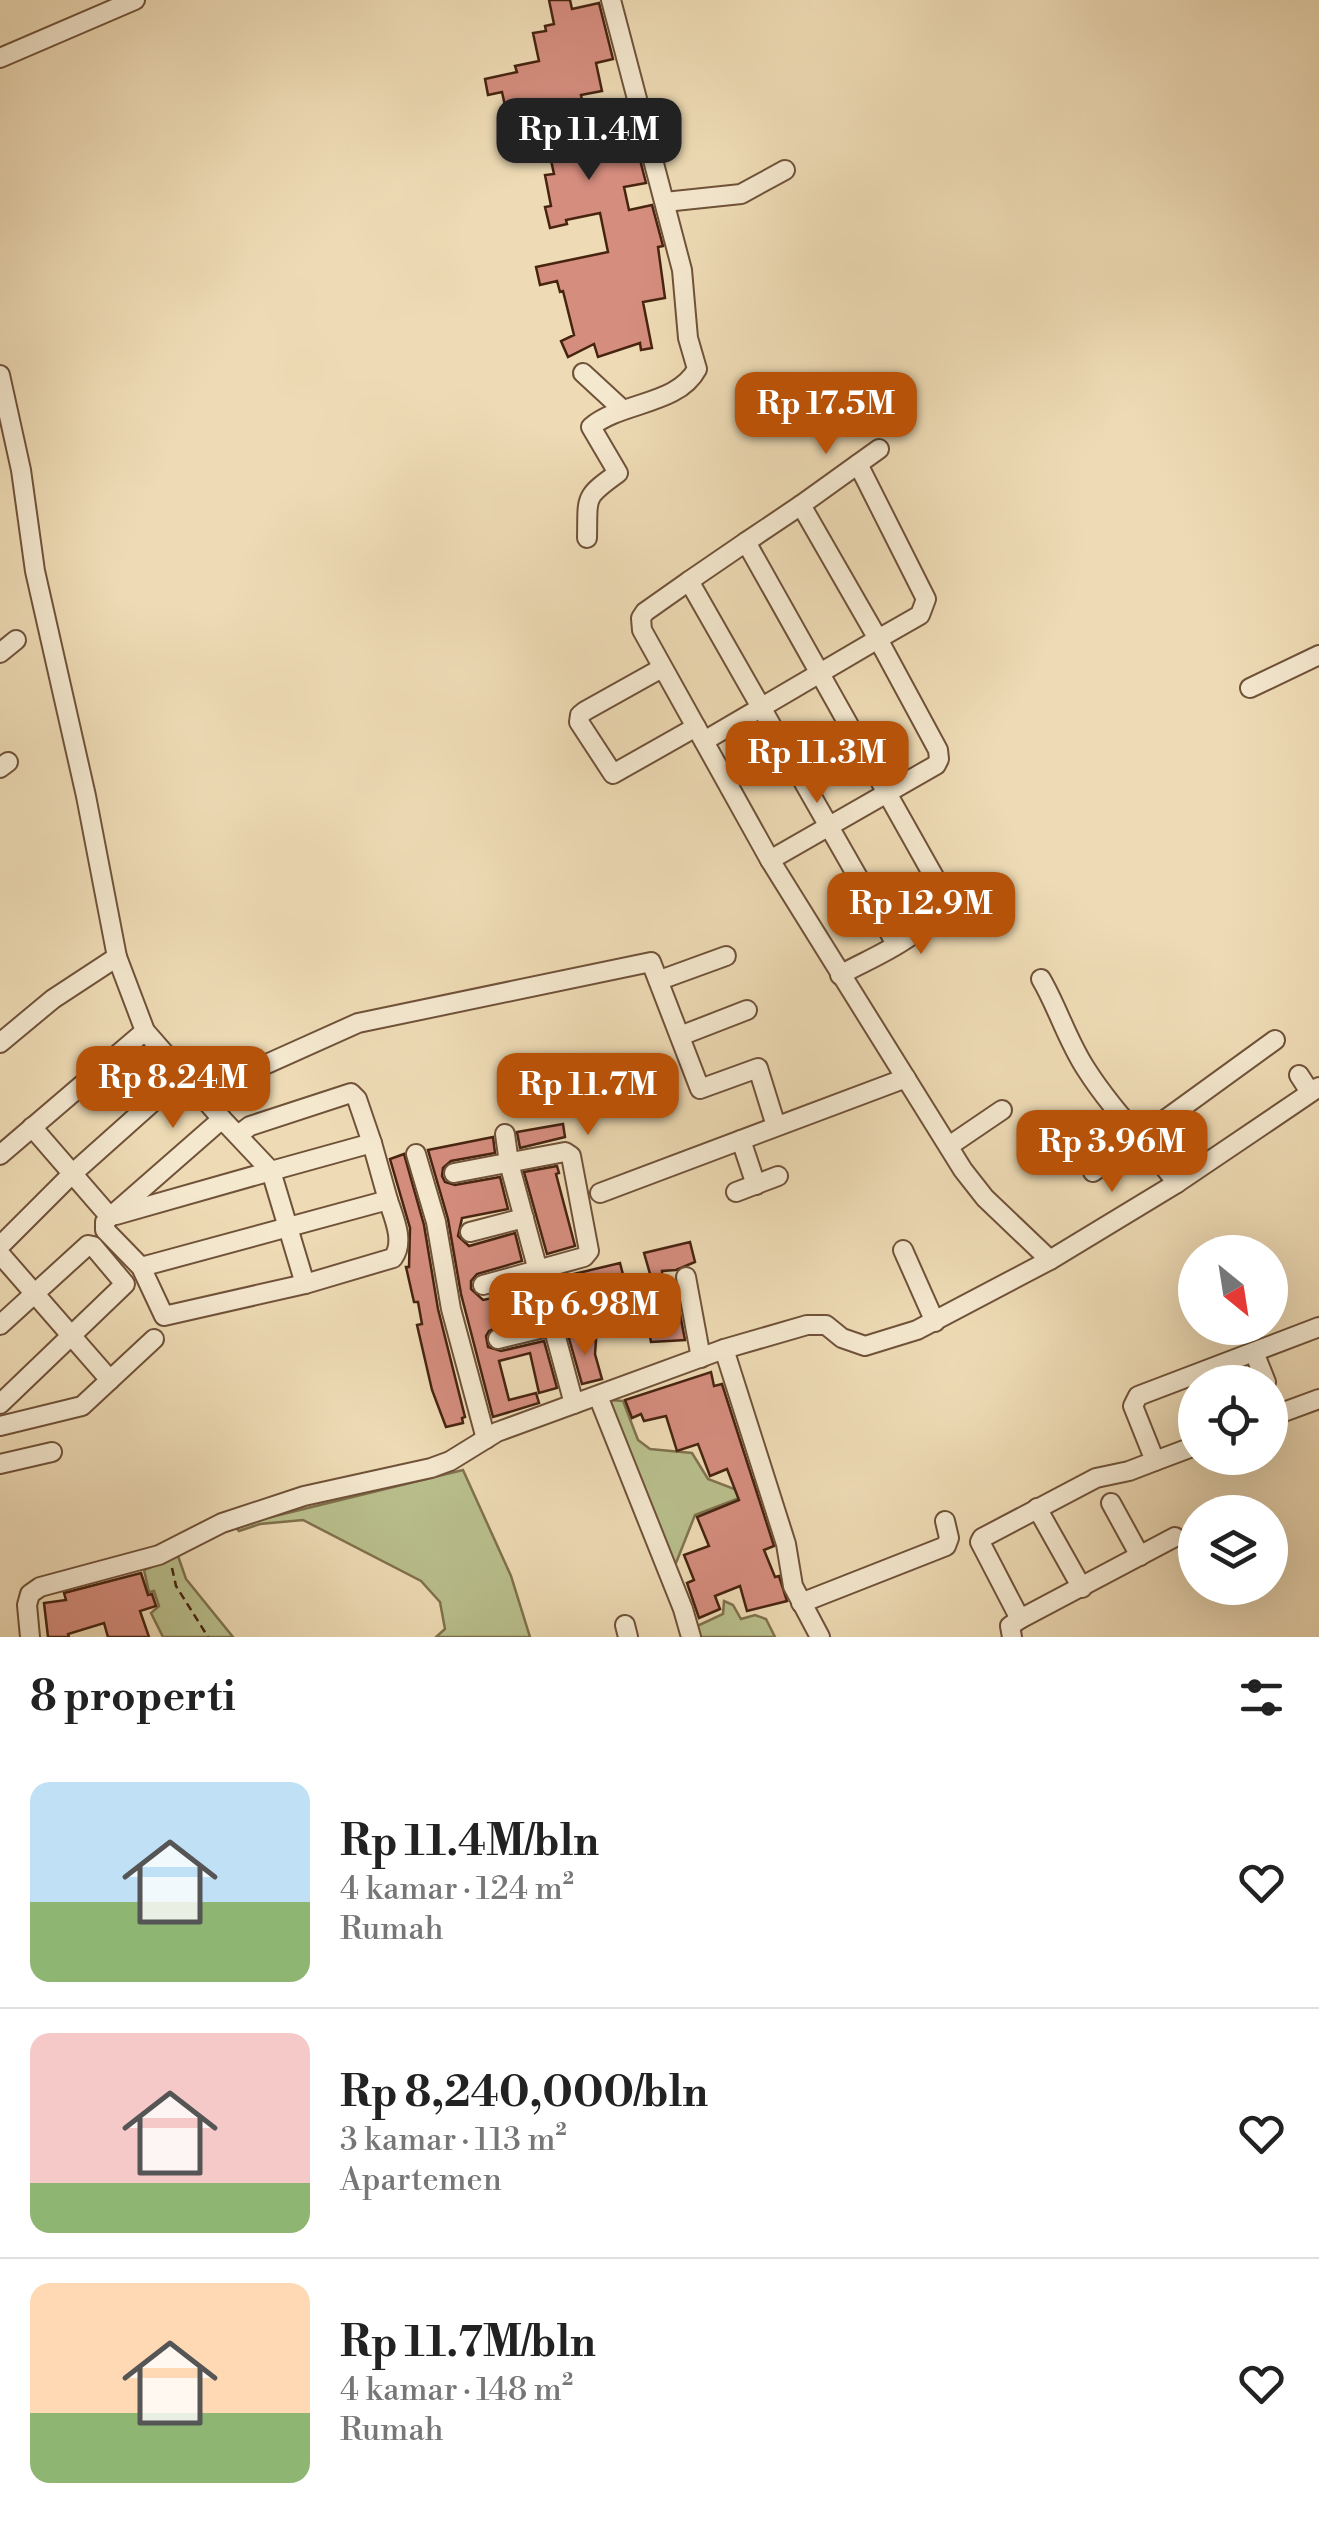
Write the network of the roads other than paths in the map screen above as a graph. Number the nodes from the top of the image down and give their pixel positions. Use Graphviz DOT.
graph roads {
  1 [pos="135,0"];
  2 [pos="611,0"];
  3 [pos="0,58"];
  4 [pos="785,170"];
  5 [pos="666,202"];
  6 [pos="583,373"];
  7 [pos="0,376"];
  8 [pos="622,409"];
  9 [pos="879,449"];
  10 [pos="858,464"];
  11 [pos="800,505"];
  12 [pos="588,538"];
  13 [pos="746,542"];
  14 [pos="690,581"];
  15 [pos="878,639"];
  16 [pos="16,640"];
  17 [pos="0,653"];
  18 [pos="1319,655"];
  19 [pos="662,668"];
  20 [pos="818,672"];
  21 [pos="1250,688"];
  22 [pos="760,706"];
  23 [pos="700,734"];
  24 [pos="887,793"];
  25 [pos="828,827"];
  26 [pos="770,860"];
  27 [pos="896,944"];
  28 [pos="726,956"];
  29 [pos="118,957"];
  30 [pos="840,975"];
  31 [pos="1041,979"];
  32 [pos="660,980"];
  33 [pos="747,1010"];
  34 [pos="145,1031"];
  35 [pos="680,1036"];
  36 [pos="1275,1040"];
  37 [pos="0,1043"];
  38 [pos="183,1075"];
  39 [pos="1299,1075"];
  40 [pos="906,1078"];
  41 [pos="1314,1090"];
  42 [pos="200,1094"];
  43 [pos="1002,1110"];
  44 [pos="222,1119"];
  45 [pos="776,1126"];
  46 [pos="32,1128"];
  47 [pos="505,1134"];
  48 [pos="238,1136"];
  49 [pos="1142,1139"];
  50 [pos="741,1140"];
  51 [pos="372,1143"];
  52 [pos="950,1146"];
  53 [pos="416,1154"];
  54 [pos="0,1155"];
  55 [pos="509,1162"];
  56 [pos="272,1171"];
  57 [pos="1093,1172"];
  58 [pos="454,1173"];
  59 [pos="72,1174"];
  60 [pos="778,1176"];
  61 [pos="1178,1183"];
  62 [pos="756,1185"];
  63 [pos="736,1192"];
  64 [pos="600,1193"];
  65 [pos="388,1200"];
  66 [pos="110,1217"];
  67 [pos="524,1218"];
  68 [pos="288,1228"];
  69 [pos="470,1232"];
  70 [pos="0,1246"];
  71 [pos="903,1250"];
  72 [pos="0,1254"];
  73 [pos="1050,1260"];
  74 [pos="141,1267"];
  75 [pos="538,1270"];
  76 [pos="686,1277"];
  77 [pos="304,1284"];
  78 [pos="483,1285"];
  79 [pos="33,1293"];
  80 [pos="597,1314"];
  81 [pos="935,1322"];
  82 [pos="0,1325"];
  83 [pos="553,1325"];
  84 [pos="1319,1326"];
  85 [pos="73,1337"];
  86 [pos="154,1339"];
  87 [pos="498,1339"];
  88 [pos="724,1349"];
  89 [pos="1254,1352"];
  90 [pos="701,1358"];
  91 [pos="1259,1365"];
  92 [pos="110,1380"];
  93 [pos="598,1396"];
  94 [pos="1319,1400"];
  95 [pos="0,1404"];
  96 [pos="574,1404"];
  97 [pos="1288,1411"];
  98 [pos="0,1426"];
  99 [pos="486,1440"];
  100 [pos="52,1452"];
  101 [pos="1178,1452"];
  102 [pos="1155,1461"];
  103 [pos="0,1464"];
  104 [pos="1111,1503"];
  105 [pos="1037,1508"];
  106 [pos="945,1521"];
  107 [pos="1176,1537"];
  108 [pos="1140,1556"];
  109 [pos="1082,1588"];
  110 [pos="801,1603"];
  111 [pos="1020,1619"];
  112 [pos="30,1637"];
  113 [pos="691,1637"];
  114 [pos="820,1637"];
  115 [pos="1012,1637"];
  1 -- 3 [label="street"];
  2 -- 5 [label="street"];
  4 -- 5 [label="street"];
  5 -- 8 [label="street"];
  6 -- 8 [label="street"];
  7 -- 29 [label="street"];
  8 -- 12 [label="street"];
  9 -- 10 [label="street"];
  10 -- 11 [label="street"];
  10 -- 15 [label="street"];
  11 -- 13 [label="street"];
  11 -- 15 [label="street"];
  13 -- 14 [label="street"];
  13 -- 20 [label="street"];
  14 -- 19 [label="street"];
  14 -- 22 [label="street"];
  15 -- 20 [label="street"];
  15 -- 24 [label="street"];
  16 -- 17 [label="street"];
  18 -- 21 [label="street"];
  19 -- 23 [label="street"];
  19 -- 23 [label="street"];
  20 -- 22 [label="street"];
  20 -- 24 [label="street"];
  22 -- 23 [label="street"];
  22 -- 25 [label="street"];
  23 -- 26 [label="street"];
  24 -- 25 [label="street"];
  24 -- 27 [label="street"];
  25 -- 26 [label="street"];
  25 -- 27 [label="street"];
  26 -- 30 [label="street"];
  27 -- 30 [label="street"];
  28 -- 32 [label="street"];
  29 -- 34 [label="street"];
  29 -- 37 [label="street"];
  30 -- 40 [label="street"];
  31 -- 49 [label="street"];
  32 -- 35 [label="street"];
  32 -- 42 [label="street"];
  33 -- 35 [label="street"];
  34 -- 38 [label="street"];
  34 -- 46 [label="street"];
  35 -- 45 [label="street"];
  36 -- 49 [label="street"];
  38 -- 42 [label="street"];
  38 -- 59 [label="street"];
  39 -- 41 [label="street"];
  40 -- 45 [label="street"];
  40 -- 52 [label="street"];
  41 -- 61 [label="street"];
  42 -- 44 [label="street"];
  43 -- 52 [label="street"];
  44 -- 48 [label="street"];
  44 -- 66 [label="street"];
  45 -- 50 [label="street"];
  46 -- 54 [label="street"];
  46 -- 59 [label="street"];
  47 -- 55 [label="street"];
  48 -- 51 [label="street"];
  48 -- 56 [label="street"];
  49 -- 57 [label="street"];
  49 -- 61 [label="street"];
  50 -- 62 [label="street"];
  50 -- 64 [label="street"];
  51 -- 56 [label="street"];
  51 -- 65 [label="street"];
  52 -- 73 [label="street"];
  53 -- 99 [label="street"];
  55 -- 58 [label="street"];
  55 -- 67 [label="street"];
  55 -- 75 [label="street"];
  56 -- 66 [label="street"];
  56 -- 68 [label="street"];
  59 -- 66 [label="street"];
  59 -- 70 [label="street"];
  60 -- 62 [label="street"];
  61 -- 73 [label="street"];
  62 -- 63 [label="street"];
  65 -- 68 [label="street"];
  65 -- 77 [label="street"];
  66 -- 74 [label="street"];
  67 -- 69 [label="street"];
  67 -- 75 [label="street"];
  68 -- 74 [label="street"];
  68 -- 77 [label="street"];
  71 -- 81 [label="street"];
  72 -- 79 [label="street"];
  73 -- 81 [label="street"];
  74 -- 77 [label="street"];
  75 -- 78 [label="street"];
  75 -- 83 [label="street"];
  76 -- 90 [label="street"];
  79 -- 82 [label="street"];
  79 -- 85 [label="street"];
  79 -- 85 [label="street"];
  80 -- 83 [label="street"];
  81 -- 88 [label="street"];
  83 -- 87 [label="street"];
  83 -- 96 [label="street"];
  84 -- 89 [label="street"];
  85 -- 92 [label="street"];
  85 -- 95 [label="street"];
  86 -- 92 [label="street"];
  88 -- 90 [label="street"];
  88 -- 110 [label="street"];
  89 -- 91 [label="street"];
  89 -- 102 [label="street"];
  90 -- 93 [label="street"];
  92 -- 98 [label="street"];
  93 -- 96 [label="street"];
  93 -- 113 [label="street"];
  94 -- 97 [label="street"];
  96 -- 99 [label="street"];
  99 -- 112 [label="street"];
  100 -- 103 [label="street"];
  101 -- 102 [label="street"];
  102 -- 105 [label="street"];
  104 -- 108 [label="street"];
  105 -- 109 [label="street"];
  105 -- 111 [label="street"];
  106 -- 110 [label="street"];
  107 -- 108 [label="street"];
  108 -- 109 [label="street"];
  109 -- 111 [label="street"];
  110 -- 114 [label="street"];
  111 -- 115 [label="street"];
}
